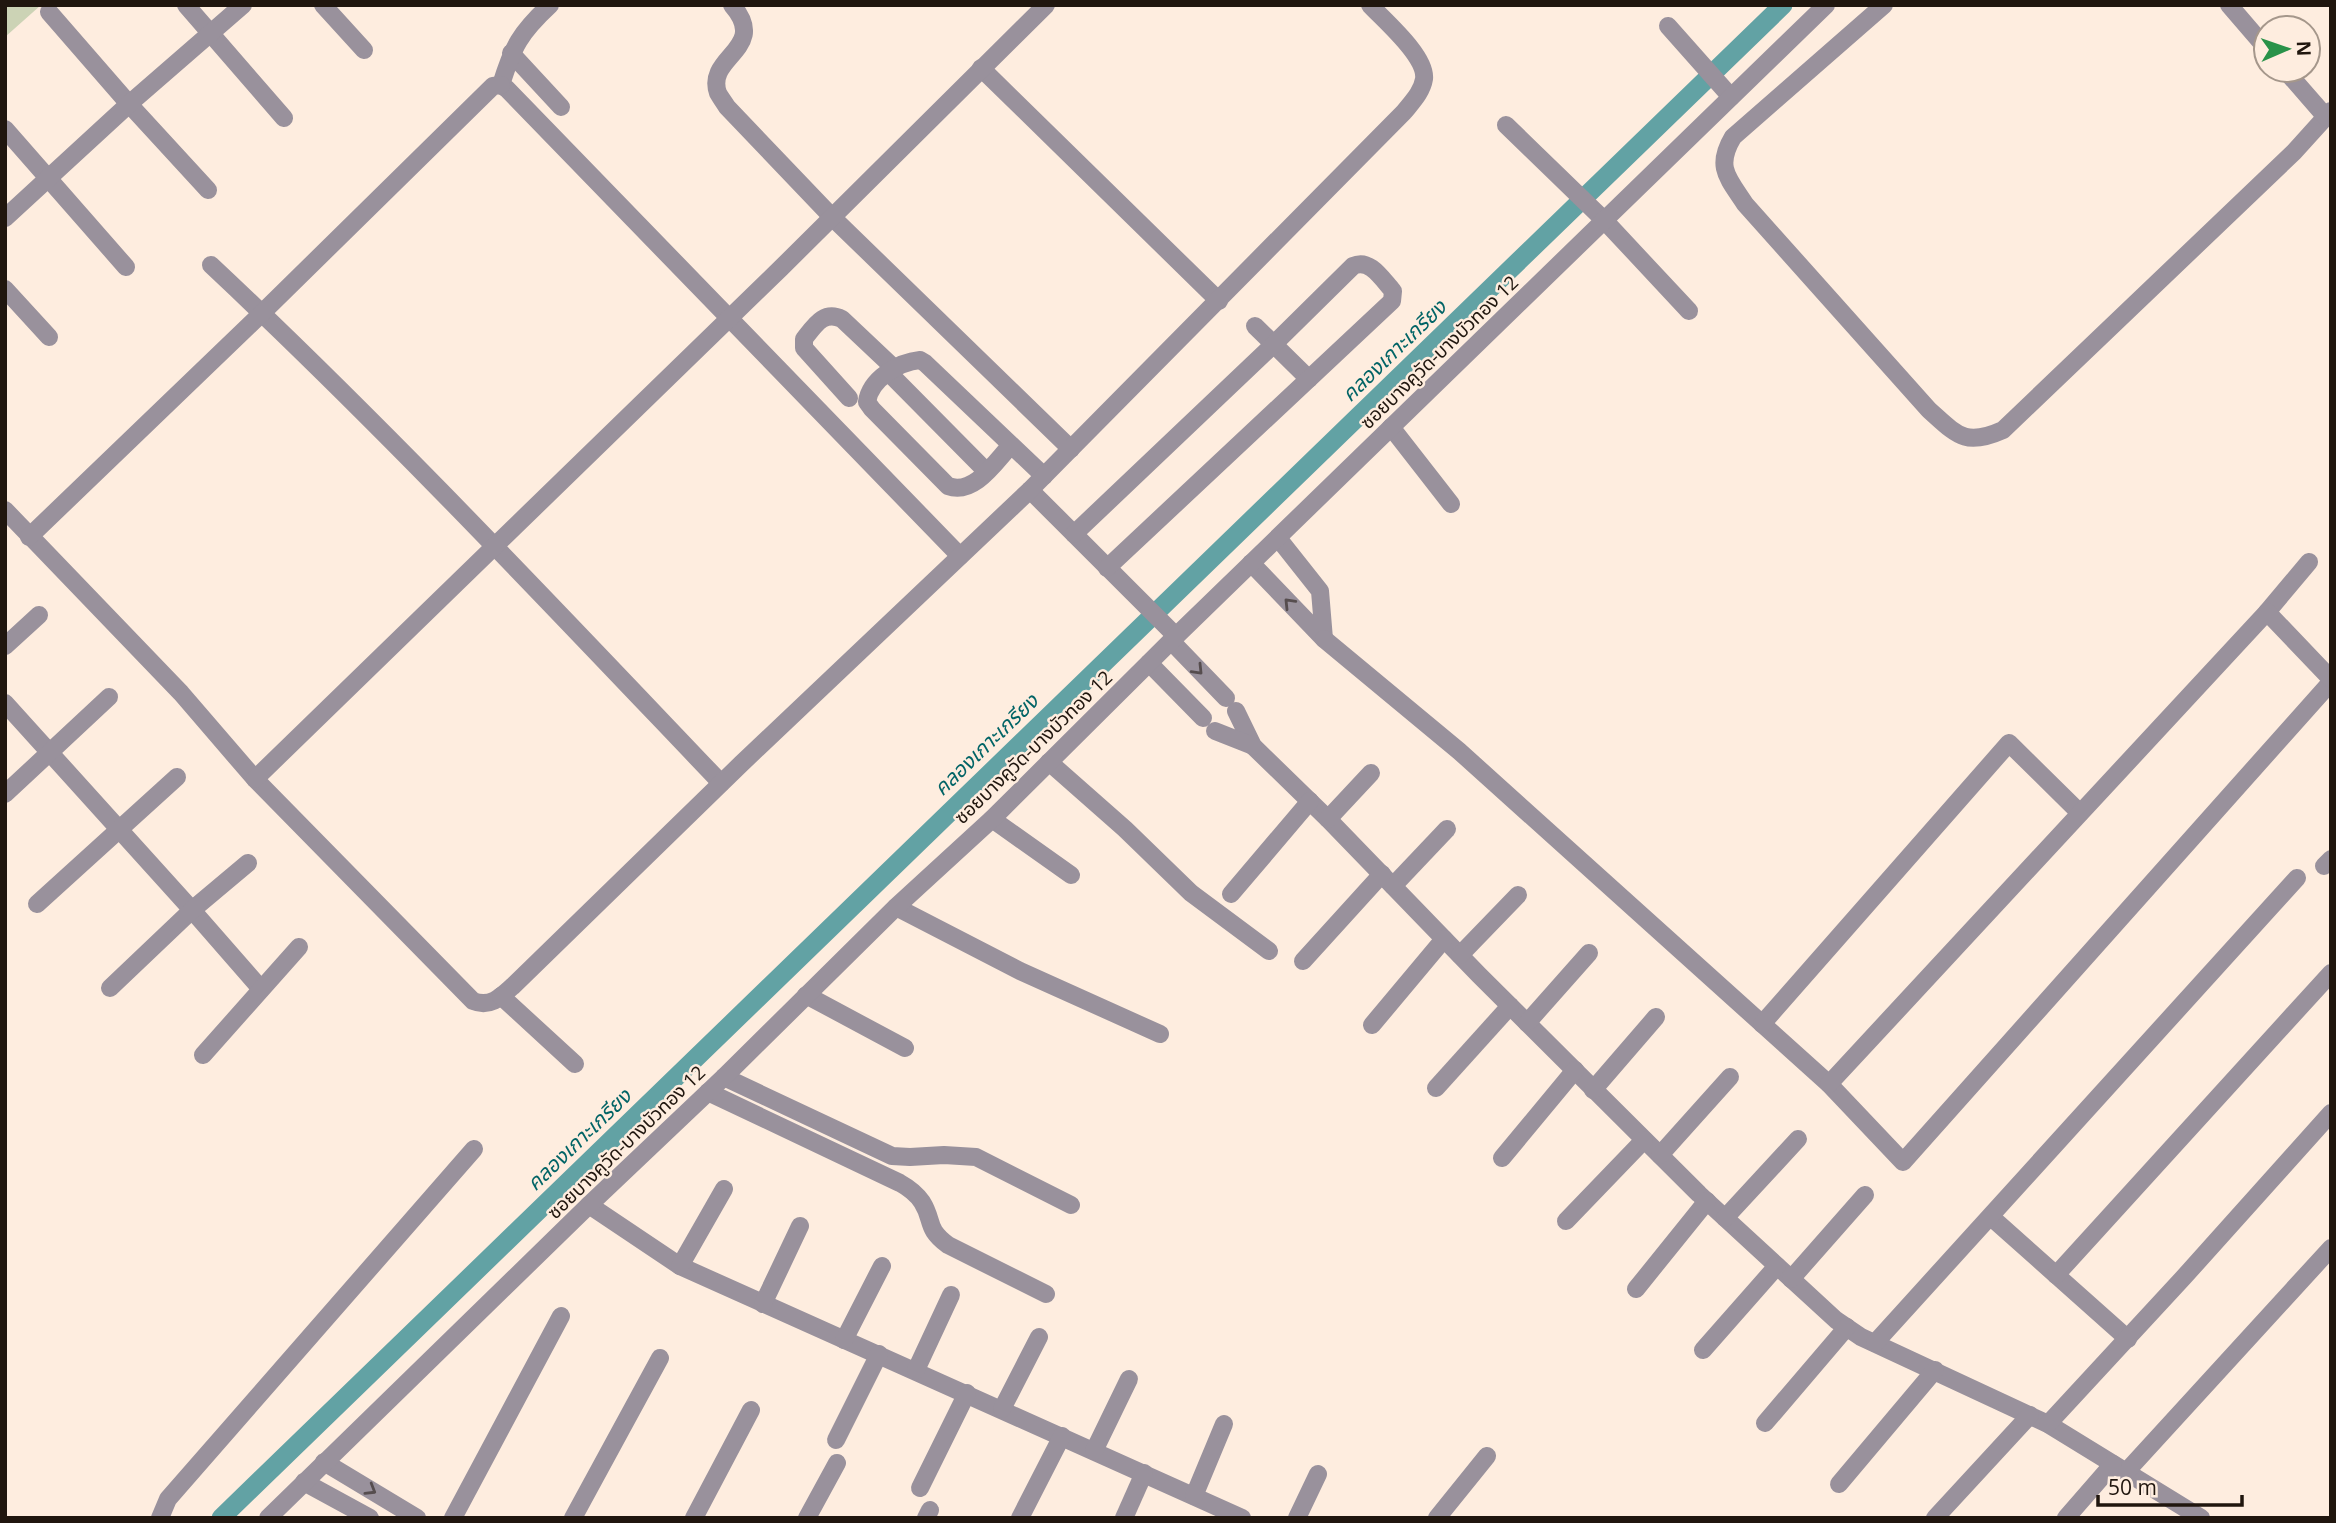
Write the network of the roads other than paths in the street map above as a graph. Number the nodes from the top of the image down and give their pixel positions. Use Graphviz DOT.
graph roads {
  1 [pos="186,5"];
  2 [pos="243,5"];
  3 [pos="323,5"];
  4 [pos="550,5"];
  5 [pos="732,5"];
  6 [pos="1046,5"];
  7 [pos="1370,5"];
  8 [pos="1826,5"];
  9 [pos="1884,5"];
  10 [pos="2229,5"];
  11 [pos="49,12"];
  12 [pos="1668,26"];
  13 [pos="2252,32"];
  14 [pos="210,35"];
  15 [pos="364,50"];
  16 [pos="511,53"];
  17 [pos="981,68"];
  18 [pos="2299,84"];
  19 [pos="500,85"];
  20 [pos="1731,97"];
  21 [pos="129,104"];
  22 [pos="561,107"];
  23 [pos="2328,114"];
  24 [pos="284,118"];
  25 [pos="1506,125"];
  26 [pos="5,129"];
  27 [pos="48,179"];
  28 [pos="208,190"];
  29 [pos="832,217"];
  30 [pos="5,218"];
  31 [pos="1604,220"];
  32 [pos="211,265"];
  33 [pos="126,267"];
  34 [pos="5,289"];
  35 [pos="1219,301"];
  36 [pos="1689,311"];
  37 [pos="262,313"];
  38 [pos="729,319"];
  39 [pos="1255,326"];
  40 [pos="49,337"];
  41 [pos="1274,344"];
  42 [pos="892,371"];
  43 [pos="1309,379"];
  44 [pos="849,398"];
  45 [pos="1391,427"];
  46 [pos="1011,445"];
  47 [pos="1071,449"];
  48 [pos="986,471"];
  49 [pos="1044,476"];
  50 [pos="1030,490"];
  51 [pos="1451,504"];
  52 [pos="5,510"];
  53 [pos="1074,534"];
  54 [pos="29,537"];
  55 [pos="1278,537"];
  56 [pos="495,546"];
  57 [pos="960,556"];
  58 [pos="2309,562"];
  59 [pos="1251,563"];
  60 [pos="1108,568"];
  61 [pos="2267,612"];
  62 [pos="39,615"];
  63 [pos="1173,638"];
  64 [pos="1324,639"];
  65 [pos="5,646"];
  66 [pos="1149,663"];
  67 [pos="2331,681"];
  68 [pos="109,697"];
  69 [pos="5,703"];
  70 [pos="1253,746"];
  71 [pos="50,753"];
  72 [pos="1049,762"];
  73 [pos="1371,773"];
  74 [pos="177,777"];
  75 [pos="255,779"];
  76 [pos="721,783"];
  77 [pos="5,794"];
  78 [pos="1310,801"];
  79 [pos="2080,813"];
  80 [pos="992,819"];
  81 [pos="1328,819"];
  82 [pos="119,829"];
  83 [pos="1447,829"];
  84 [pos="248,863"];
  85 [pos="1071,875"];
  86 [pos="2297,878"];
  87 [pos="1387,880"];
  88 [pos="1231,894"];
  89 [pos="1518,895"];
  90 [pos="37,904"];
  91 [pos="896,907"];
  92 [pos="192,910"];
  93 [pos="1444,939"];
  94 [pos="299,947"];
  95 [pos="1269,951"];
  96 [pos="1589,954"];
  97 [pos="1461,956"];
  98 [pos="1303,961"];
  99 [pos="2331,973"];
  100 [pos="110,988"];
  101 [pos="261,989"];
  102 [pos="806,995"];
  103 [pos="502,996"];
  104 [pos="1510,1006"];
  105 [pos="1656,1017"];
  106 [pos="1527,1023"];
  107 [pos="1762,1024"];
  108 [pos="1372,1025"];
  109 [pos="1160,1034"];
  110 [pos="905,1048"];
  111 [pos="203,1055"];
  112 [pos="575,1064"];
  113 [pos="1575,1070"];
  114 [pos="724,1077"];
  115 [pos="1730,1077"];
  116 [pos="1829,1084"];
  117 [pos="1436,1088"];
  118 [pos="1593,1090"];
  119 [pos="708,1092"];
  120 [pos="2331,1113"];
  121 [pos="1798,1139"];
  122 [pos="1644,1140"];
  123 [pos="474,1149"];
  124 [pos="1660,1156"];
  125 [pos="1502,1158"];
  126 [pos="724,1189"];
  127 [pos="1865,1195"];
  128 [pos="1707,1201"];
  129 [pos="589,1205"];
  130 [pos="1071,1205"];
  131 [pos="1991,1217"];
  132 [pos="1726,1218"];
  133 [pos="1566,1221"];
  134 [pos="800,1226"];
  135 [pos="2331,1248"];
  136 [pos="680,1266"];
  137 [pos="881,1266"];
  138 [pos="1777,1266"];
  139 [pos="2056,1275"];
  140 [pos="1791,1279"];
  141 [pos="1636,1289"];
  142 [pos="1046,1294"];
  143 [pos="951,1296"];
  144 [pos="763,1304"];
  145 [pos="561,1316"];
  146 [pos="1847,1327"];
  147 [pos="1039,1336"];
  148 [pos="2128,1339"];
  149 [pos="844,1340"];
  150 [pos="1875,1343"];
  151 [pos="1703,1350"];
  152 [pos="878,1354"];
  153 [pos="660,1358"];
  154 [pos="916,1370"];
  155 [pos="1935,1370"];
  156 [pos="1129,1379"];
  157 [pos="967,1393"];
  158 [pos="1002,1409"];
  159 [pos="751,1410"];
  160 [pos="2030,1415"];
  161 [pos="1765,1423"];
  162 [pos="1224,1424"];
  163 [pos="2049,1424"];
  164 [pos="1062,1436"];
  165 [pos="836,1440"];
  166 [pos="1094,1451"];
  167 [pos="1488,1456"];
  168 [pos="324,1462"];
  169 [pos="837,1464"];
  170 [pos="2120,1468"];
  171 [pos="1144,1473"];
  172 [pos="1318,1474"];
  173 [pos="304,1482"];
  174 [pos="1839,1484"];
  175 [pos="919,1488"];
  176 [pos="1194,1496"];
  177 [pos="1239,1517"];
  178 [pos="160,1518"];
  179 [pos="268,1518"];
  180 [pos="370,1518"];
  181 [pos="417,1518"];
  182 [pos="453,1518"];
  183 [pos="573,1518"];
  184 [pos="694,1518"];
  185 [pos="807,1518"];
  186 [pos="1020,1518"];
  187 [pos="1124,1518"];
  188 [pos="1297,1518"];
  189 [pos="1437,1518"];
  190 [pos="1935,1518"];
  191 [pos="2066,1518"];
  192 [pos="2201,1518"];
  1 -- 14 [label="street"];
  2 -- 14 [label="street"];
  3 -- 15 [label="street"];
  4 -- 16 [label="street"];
  5 -- 29 [label="street"];
  6 -- 17 [label="street"];
  7 -- 35 [label="street"];
  8 -- 20 [label="street, ซอยบางคูวัด-บางบัวทอง 12"];
  9 -- 23 [label="street"];
  10 -- 13 [label="street"];
  11 -- 21 [label="street"];
  12 -- 20 [label="street"];
  14 -- 21 [label="street"];
  14 -- 24 [label="street"];
  16 -- 19 [label="street"];
  16 -- 22 [label="street"];
  17 -- 29 [label="street"];
  17 -- 35 [label="street"];
  18 -- 23 [label="street"];
  19 -- 37 [label="street"];
  19 -- 38 [label="street"];
  20 -- 31 [label="street, ซอยบางคูวัด-บางบัวทอง 12"];
  21 -- 27 [label="street"];
  21 -- 28 [label="street"];
  25 -- 31 [label="street"];
  26 -- 27 [label="street"];
  27 -- 30 [label="street"];
  27 -- 33 [label="street"];
  29 -- 38 [label="street"];
  29 -- 47 [label="street"];
  31 -- 36 [label="street"];
  31 -- 45 [label="street, ซอยบางคูวัด-บางบัวทอง 12"];
  32 -- 37 [label="street"];
  34 -- 40 [label="street"];
  35 -- 47 [label="street"];
  37 -- 54 [label="street"];
  37 -- 56 [label="street"];
  38 -- 56 [label="street"];
  38 -- 57 [label="street"];
  39 -- 41 [label="street"];
  41 -- 43 [label="street"];
  41 -- 43 [label="street"];
  41 -- 53 [label="street"];
  42 -- 44 [label="street"];
  42 -- 46 [label="street"];
  42 -- 48 [label="street"];
  42 -- 48 [label="street"];
  43 -- 60 [label="street"];
  45 -- 51 [label="street"];
  45 -- 55 [label="street, ซอยบางคูวัด-บางบัวทอง 12"];
  46 -- 48 [label="street"];
  46 -- 49 [label="street"];
  47 -- 49 [label="street"];
  49 -- 50 [label="street"];
  50 -- 53 [label="street"];
  50 -- 57 [label="street"];
  52 -- 54 [label="street"];
  53 -- 60 [label="street"];
  54 -- 75 [label="street"];
  55 -- 59 [label="street, ซอยบางคูวัด-บางบัวทอง 12"];
  55 -- 64 [label="street"];
  56 -- 75 [label="street"];
  56 -- 76 [label="street"];
  57 -- 76 [label="street"];
  58 -- 61 [label="street"];
  59 -- 63 [label="street, ซอยบางคูวัด-บางบัวทอง 12"];
  64 -- 59 [label="street, one-way"];
  60 -- 63 [label="street"];
  61 -- 67 [label="street"];
  61 -- 79 [label="street"];
  62 -- 65 [label="street"];
  63 -- 66 [label="street, ซอยบางคูวัด-บางบัวทอง 12"];
  63 -- 70 [label="street, one-way"];
  64 -- 107 [label="street"];
  66 -- 70 [label="street"];
  66 -- 72 [label="street, ซอยบางคูวัด-บางบัวทอง 12"];
  67 -- 116 [label="street"];
  68 -- 71 [label="street"];
  69 -- 71 [label="street"];
  70 -- 78 [label="street"];
  71 -- 77 [label="street"];
  71 -- 82 [label="street"];
  72 -- 80 [label="street, ซอยบางคูวัด-บางบัวทอง 12"];
  72 -- 95 [label="street"];
  73 -- 81 [label="street"];
  74 -- 82 [label="street"];
  75 -- 103 [label="street"];
  76 -- 103 [label="street"];
  78 -- 81 [label="street"];
  78 -- 88 [label="street"];
  79 -- 107 [label="street"];
  79 -- 116 [label="street"];
  80 -- 85 [label="street"];
  80 -- 91 [label="street, ซอยบางคูวัด-บางบัวทอง 12"];
  81 -- 87 [label="street"];
  82 -- 90 [label="street"];
  82 -- 92 [label="street"];
  83 -- 87 [label="street"];
  84 -- 92 [label="street"];
  86 -- 131 [label="street"];
  87 -- 93 [label="street"];
  87 -- 98 [label="street"];
  89 -- 97 [label="street"];
  91 -- 102 [label="street, ซอยบางคูวัด-บางบัวทอง 12"];
  91 -- 109 [label="street"];
  92 -- 100 [label="street"];
  92 -- 101 [label="street"];
  93 -- 97 [label="street"];
  93 -- 108 [label="street"];
  94 -- 101 [label="street"];
  96 -- 106 [label="street"];
  97 -- 104 [label="street"];
  99 -- 139 [label="street"];
  101 -- 111 [label="street"];
  102 -- 110 [label="street"];
  102 -- 114 [label="street, ซอยบางคูวัด-บางบัวทอง 12"];
  103 -- 112 [label="street"];
  104 -- 106 [label="street"];
  104 -- 117 [label="street"];
  105 -- 118 [label="street"];
  106 -- 113 [label="street"];
  107 -- 116 [label="street"];
  113 -- 118 [label="street"];
  113 -- 125 [label="street"];
  114 -- 119 [label="street, ซอยบางคูวัด-บางบัวทอง 12"];
  114 -- 130 [label="street"];
  115 -- 124 [label="street"];
  118 -- 122 [label="street"];
  119 -- 129 [label="street, ซอยบางคูวัด-บางบัวทอง 12"];
  119 -- 142 [label="street"];
  120 -- 148 [label="street"];
  121 -- 132 [label="street"];
  122 -- 124 [label="street"];
  122 -- 133 [label="street"];
  123 -- 178 [label="street"];
  124 -- 128 [label="street"];
  126 -- 136 [label="street"];
  127 -- 140 [label="street"];
  128 -- 132 [label="street"];
  128 -- 141 [label="street"];
  129 -- 136 [label="street"];
  129 -- 168 [label="street, ซอยบางคูวัด-บางบัวทอง 12"];
  131 -- 139 [label="street"];
  131 -- 150 [label="street"];
  132 -- 138 [label="street"];
  134 -- 144 [label="street"];
  135 -- 170 [label="street"];
  136 -- 144 [label="street"];
  137 -- 149 [label="street"];
  138 -- 140 [label="street"];
  138 -- 151 [label="street"];
  139 -- 148 [label="street"];
  140 -- 146 [label="street"];
  143 -- 154 [label="street"];
  144 -- 149 [label="street"];
  145 -- 182 [label="street"];
  146 -- 150 [label="street"];
  146 -- 161 [label="street"];
  147 -- 158 [label="street"];
  148 -- 163 [label="street"];
  149 -- 152 [label="street"];
  150 -- 155 [label="street"];
  152 -- 154 [label="street"];
  152 -- 165 [label="street"];
  153 -- 183 [label="street"];
  154 -- 157 [label="street"];
  155 -- 160 [label="street"];
  155 -- 174 [label="street"];
  156 -- 166 [label="street"];
  157 -- 158 [label="street"];
  157 -- 175 [label="street"];
  158 -- 164 [label="street"];
  159 -- 184 [label="street"];
  160 -- 163 [label="street"];
  160 -- 190 [label="street"];
  162 -- 176 [label="street"];
  163 -- 170 [label="street"];
  164 -- 166 [label="street"];
  164 -- 186 [label="street"];
  166 -- 171 [label="street"];
  167 -- 189 [label="street"];
  168 -- 173 [label="street, ซอยบางคูวัด-บางบัวทอง 12"];
  168 -- 181 [label="street, one-way"];
  169 -- 185 [label="street"];
  170 -- 191 [label="street"];
  170 -- 192 [label="street"];
  171 -- 176 [label="street"];
  171 -- 187 [label="street"];
  172 -- 188 [label="street"];
  173 -- 179 [label="street, ซอยบางคูวัด-บางบัวทอง 12"];
  173 -- 180 [label="street"];
  176 -- 177 [label="street"];
}
